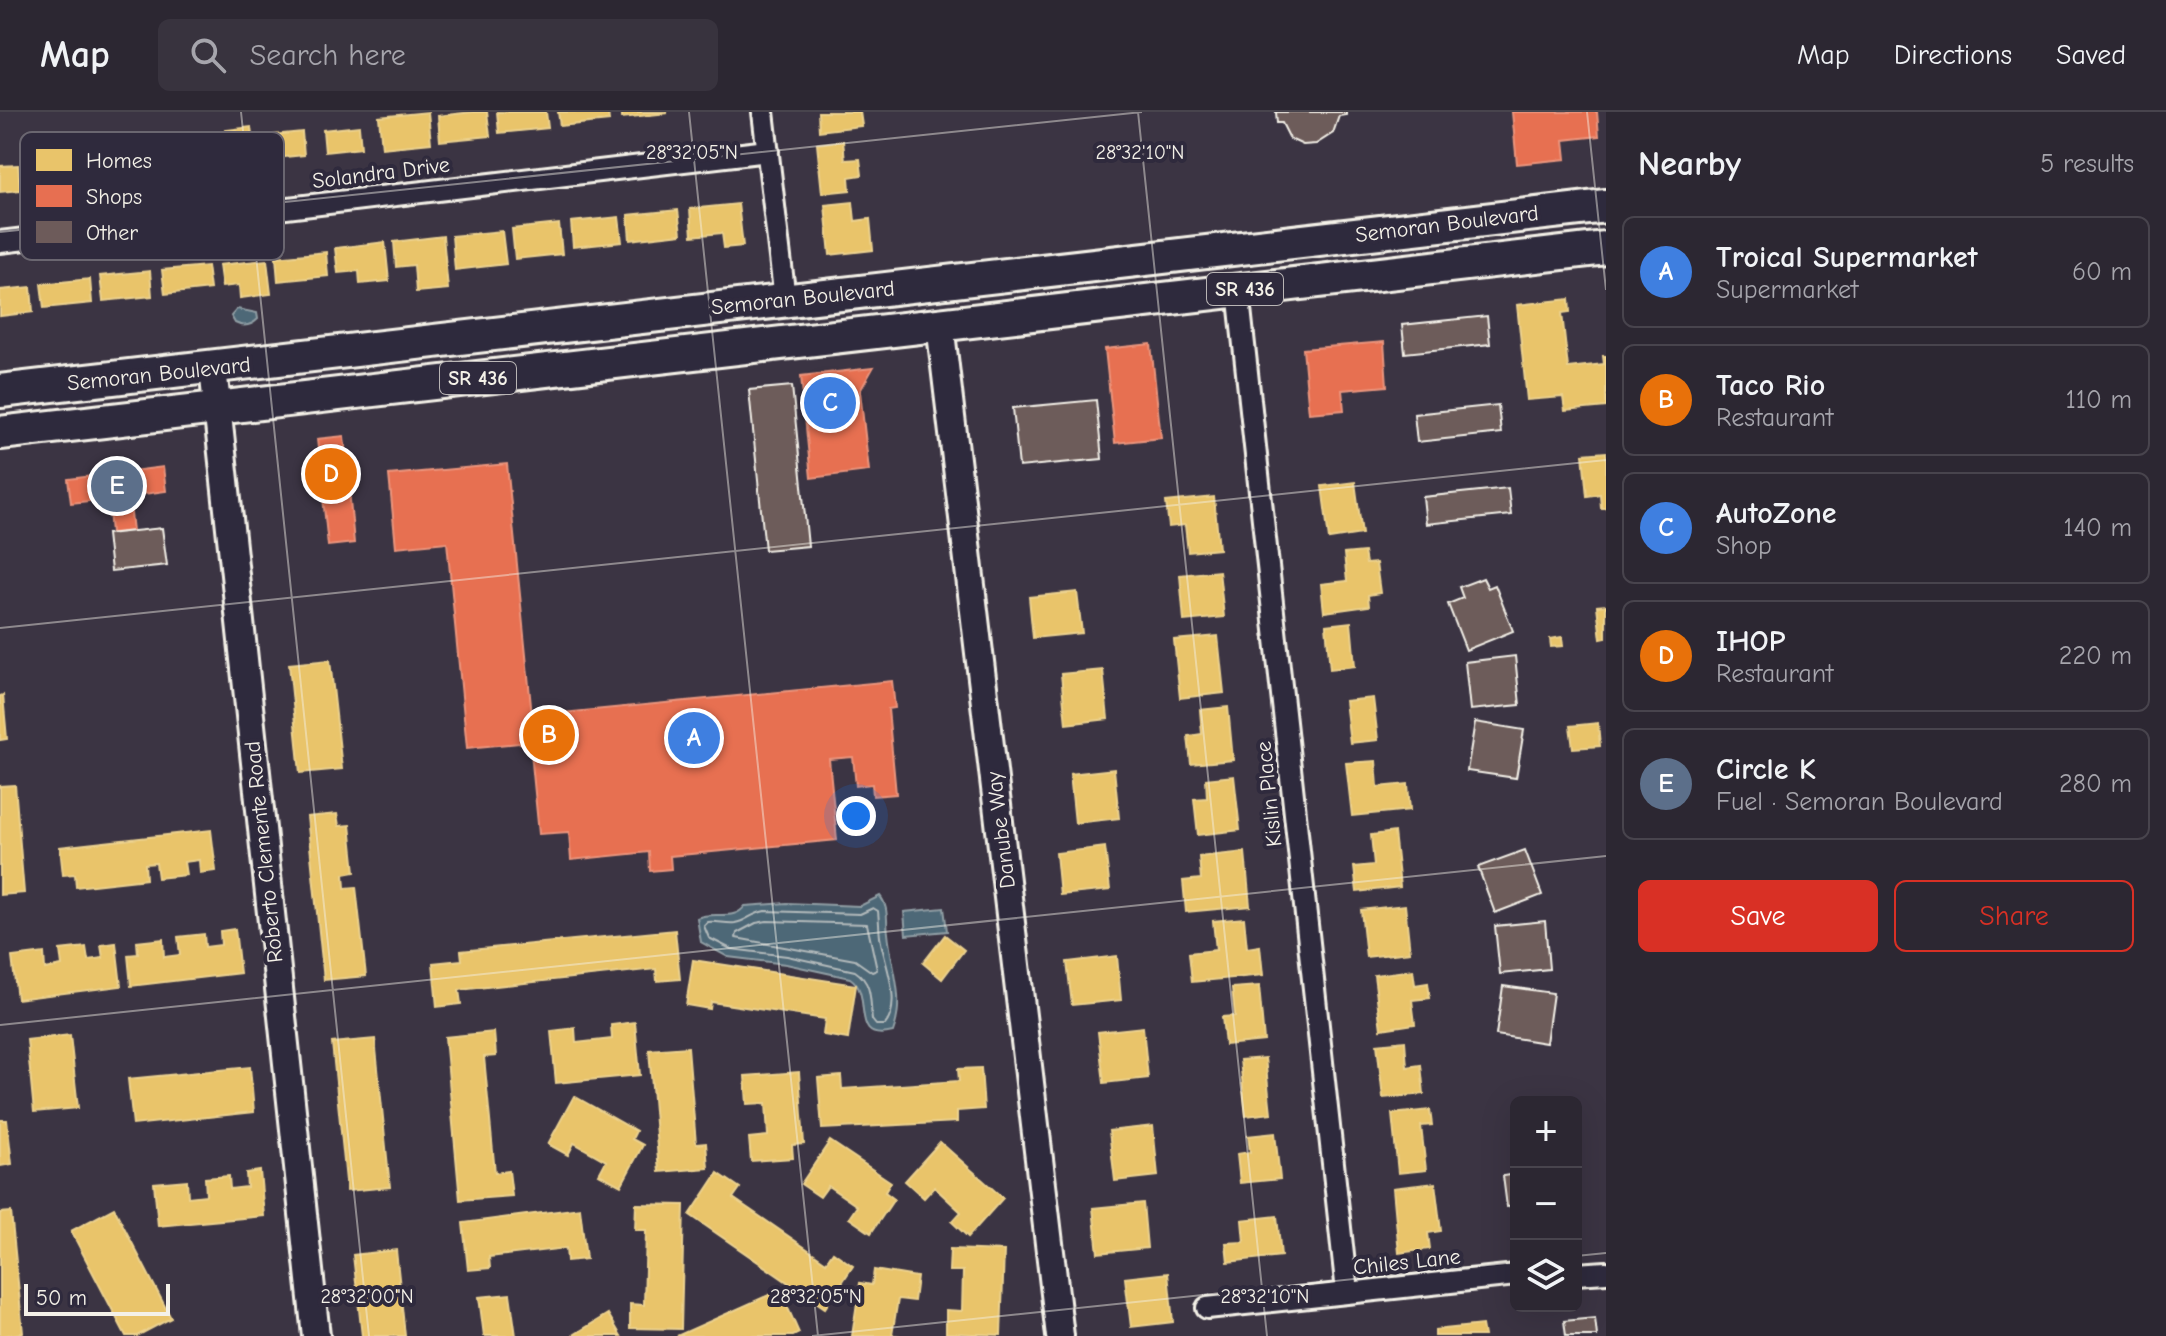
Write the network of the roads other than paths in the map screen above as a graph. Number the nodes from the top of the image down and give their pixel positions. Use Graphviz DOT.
graph roads {
  1 [pos="763,112"];
  2 [pos="768,151"];
  3 [pos="1606,206"];
  4 [pos="284,208"];
  5 [pos="20,240"];
  6 [pos="0,242"];
  7 [pos="1606,248"];
  8 [pos="1001,276"];
  9 [pos="942,283"];
  10 [pos="1238,290"];
  11 [pos="785,300"];
  12 [pos="940,324"];
  13 [pos="884,331"];
  14 [pos="213,368"];
  15 [pos="0,391"];
  16 [pos="217,408"];
  17 [pos="0,433"];
  18 [pos="1606,1272"];
  19 [pos="1582,1274"];
  20 [pos="1510,1276"];
  21 [pos="1347,1292"];
  22 [pos="1207,1308"];
  23 [pos="316,1336"];
  24 [pos="1060,1336"];
  1 -- 2 [label="street"];
  2 -- 4 [label="street, Solandra Drive"];
  2 -- 11 [label="street"];
  3 -- 8 [label="main road, Semoran Boulevard / SR 436"];
  5 -- 6 [label="street, Solandra Drive"];
  7 -- 10 [label="main road, Semoran Boulevard / SR 436"];
  8 -- 9 [label="main road, Semoran Boulevard / SR 436"];
  8 -- 12 [label="main road"];
  9 -- 11 [label="main road, Semoran Boulevard / SR 436"];
  9 -- 13 [label="main road"];
  10 -- 12 [label="main road, Semoran Boulevard / SR 436"];
  10 -- 21 [label="street, Kislin Place"];
  11 -- 14 [label="main road, Semoran Boulevard / SR 436"];
  12 -- 13 [label="main road, Semoran Boulevard / SR 436"];
  12 -- 24 [label="street, Danube Way"];
  13 -- 16 [label="main road, Semoran Boulevard / SR 436"];
  14 -- 15 [label="main road, Semoran Boulevard / SR 436"];
  14 -- 16 [label="street, Roberto Clemente Road"];
  16 -- 17 [label="main road, Semoran Boulevard / SR 436"];
  16 -- 23 [label="street, Roberto Clemente Road"];
  18 -- 19 [label="street"];
  20 -- 21 [label="street, Chiles Lane"];
  21 -- 22 [label="street, Chiles Lane"];
}
